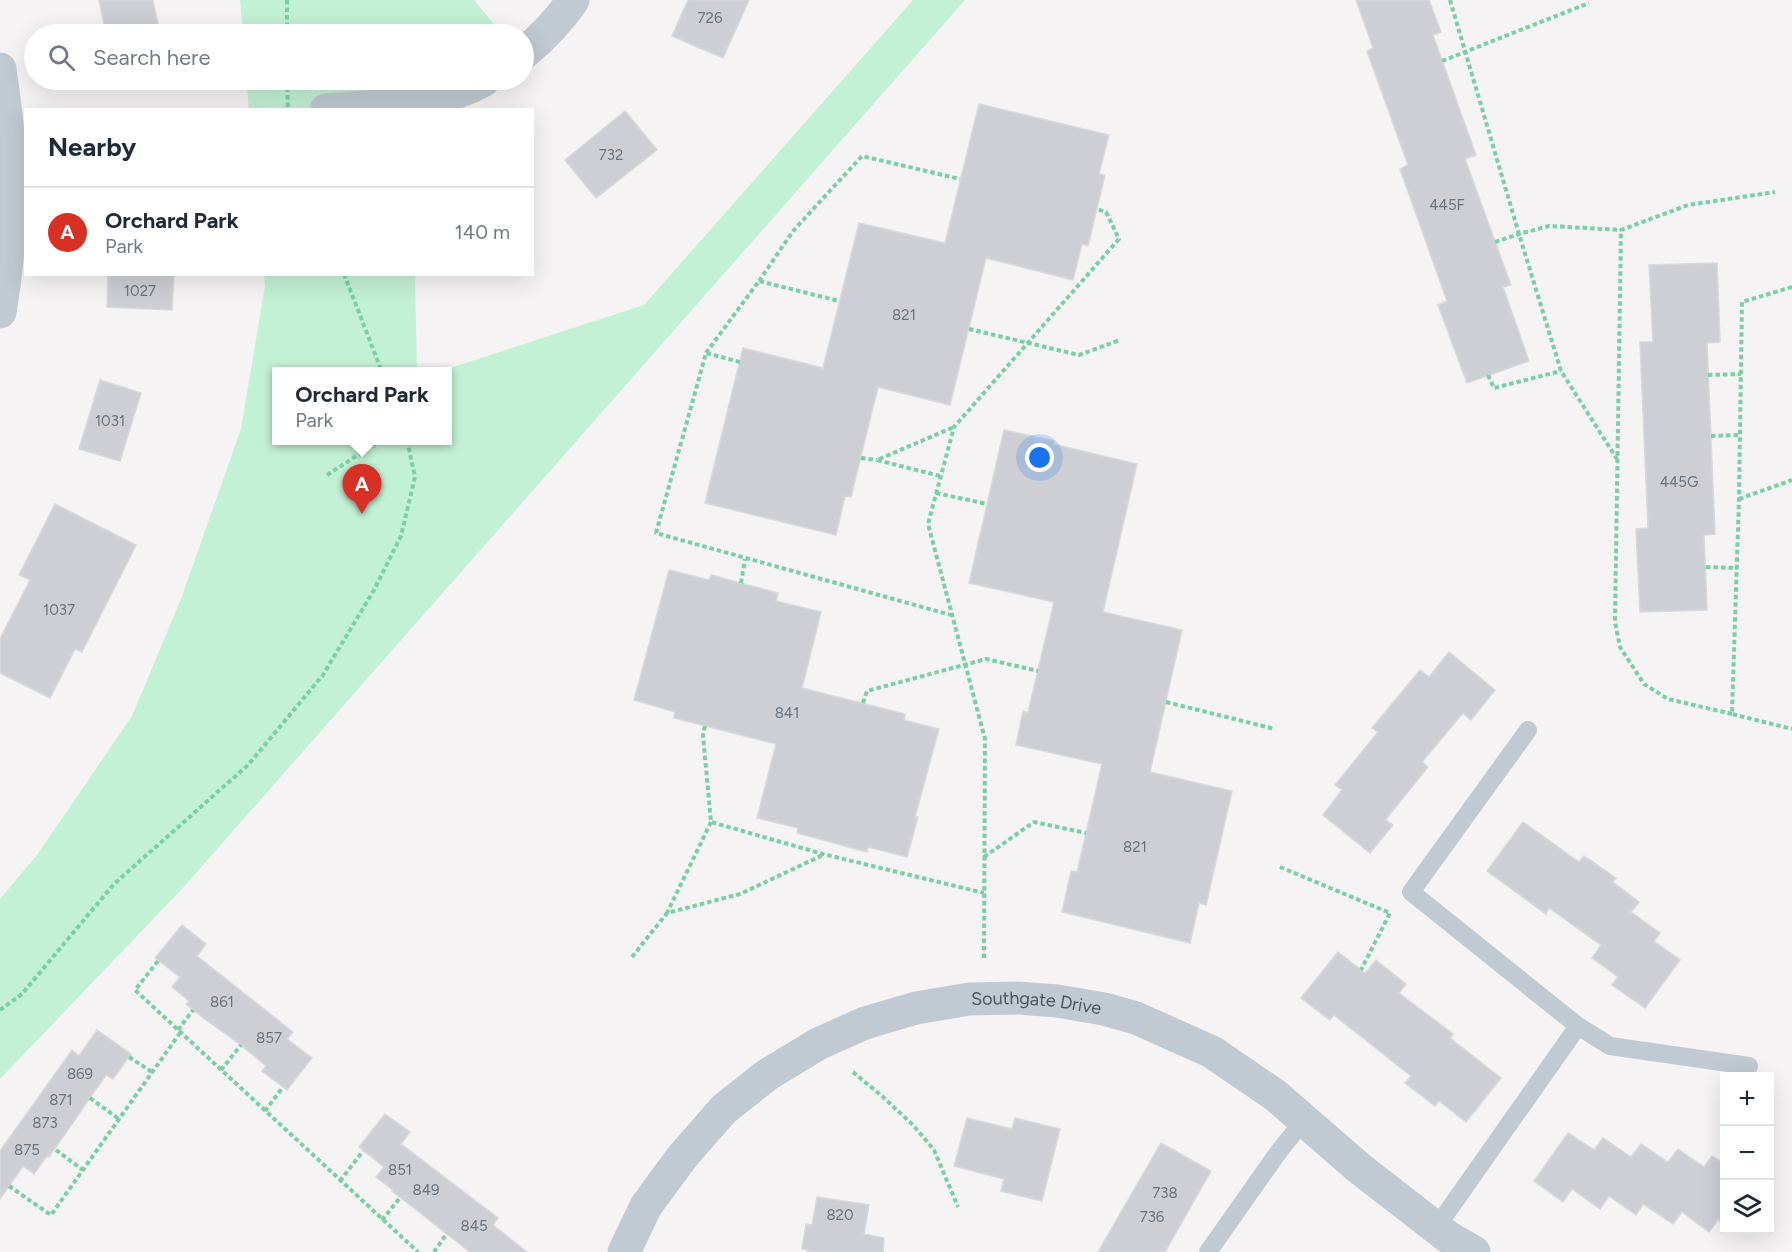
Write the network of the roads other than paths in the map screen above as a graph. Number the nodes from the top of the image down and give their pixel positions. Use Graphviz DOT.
graph roads {
  1 [pos="573,0"];
  2 [pos="534,44"];
  3 [pos="0,69"];
  4 [pos="461,90"];
  5 [pos="345,108"];
  6 [pos="17,134"];
  7 [pos="0,312"];
  8 [pos="1528,730"];
  9 [pos="1578,1026"];
  10 [pos="1749,1066"];
  11 [pos="1304,1120"];
  12 [pos="1448,1242"];
  13 [pos="624,1252"];
  14 [pos="1208,1252"];
  1 -- 2 [label="street"];
  3 -- 6 [label="street"];
  4 -- 5 [label="street"];
  6 -- 7 [label="street"];
  8 -- 9 [label="lane"];
  9 -- 10 [label="lane"];
  9 -- 12 [label="lane"];
  11 -- 12 [label="street, Southgate Drive"];
  11 -- 13 [label="street, Southgate Drive"];
  11 -- 14 [label="lane"];
}
